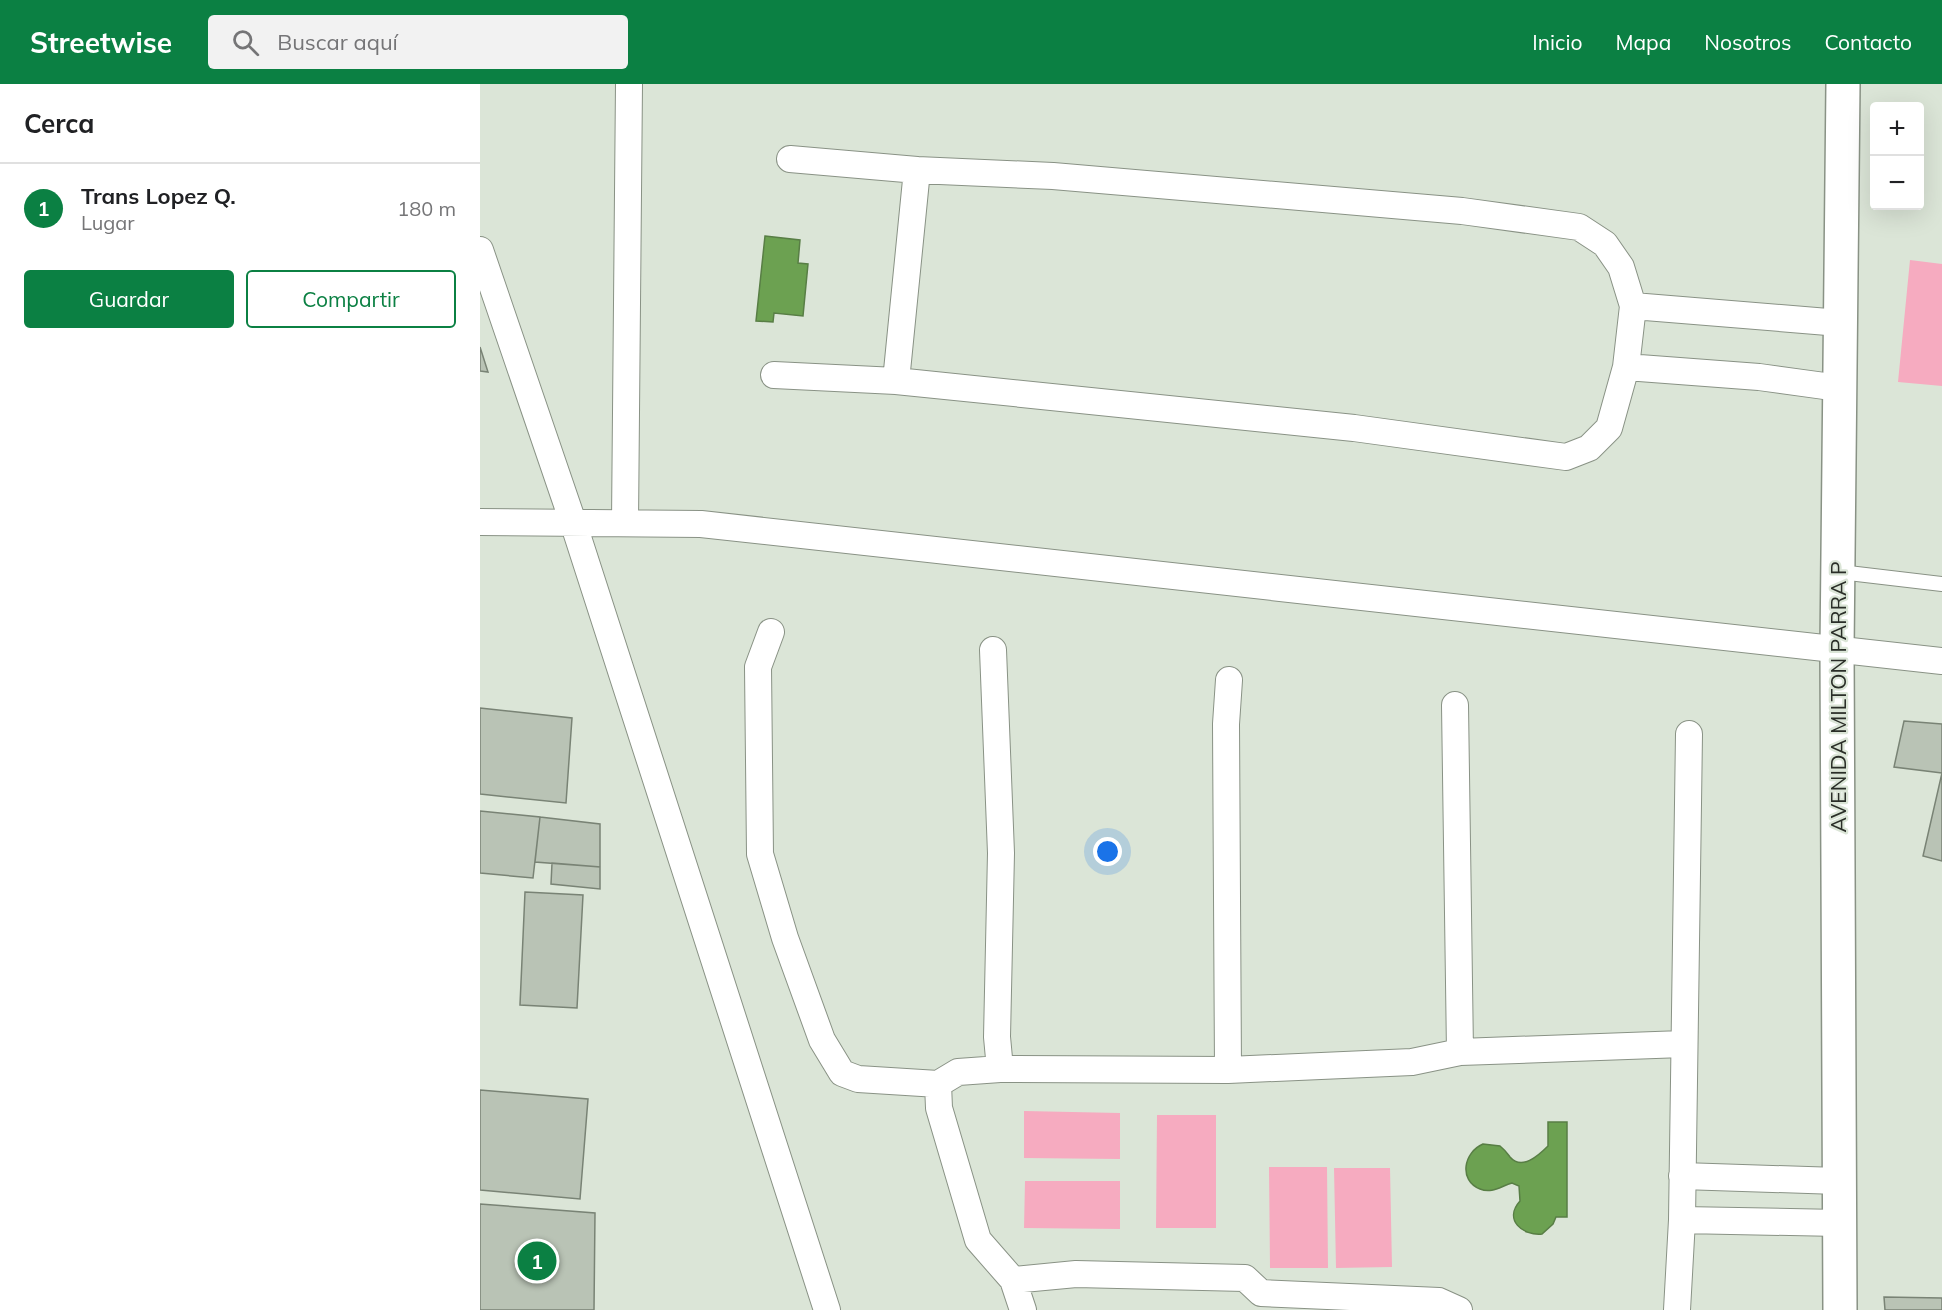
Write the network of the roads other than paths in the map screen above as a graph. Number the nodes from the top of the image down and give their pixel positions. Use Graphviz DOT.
graph roads {
  1 [pos="629,84"];
  2 [pos="1843,84"];
  3 [pos="790,159"];
  4 [pos="917,170"];
  5 [pos="480,250"];
  6 [pos="1633,306"];
  7 [pos="1840,323"];
  8 [pos="1626,367"];
  9 [pos="774,375"];
  10 [pos="896,381"];
  11 [pos="1839,388"];
  12 [pos="480,522"];
  13 [pos="625,523"];
  14 [pos="574,525"];
  15 [pos="1840,572"];
  16 [pos="1942,584"];
  17 [pos="771,632"];
  18 [pos="1837,648"];
  19 [pos="993,650"];
  20 [pos="1942,661"];
  21 [pos="1229,680"];
  22 [pos="1455,705"];
  23 [pos="1689,734"];
  24 [pos="1683,1044"];
  25 [pos="1460,1052"];
  26 [pos="999,1069"];
  27 [pos="1228,1070"];
  28 [pos="938,1084"];
  29 [pos="1682,1176"];
  30 [pos="1838,1181"];
  31 [pos="1682,1220"];
  32 [pos="1839,1223"];
  33 [pos="1013,1280"];
  34 [pos="1262,1301"];
  35 [pos="827,1310"];
  36 [pos="1023,1310"];
  37 [pos="1459,1310"];
  38 [pos="1677,1310"];
  39 [pos="1840,1310"];
  1 -- 13 [label="street"];
  2 -- 7 [label="street, AVENIDA MILTON PARRA P"];
  3 -- 4 [label="street"];
  4 -- 6 [label="street"];
  4 -- 10 [label="street"];
  5 -- 14 [label="street"];
  6 -- 7 [label="street"];
  6 -- 8 [label="street"];
  7 -- 11 [label="street, AVENIDA MILTON PARRA P"];
  8 -- 10 [label="street"];
  8 -- 11 [label="street"];
  9 -- 10 [label="street"];
  11 -- 15 [label="street, AVENIDA MILTON PARRA P"];
  12 -- 14 [label="street"];
  13 -- 14 [label="street"];
  13 -- 18 [label="street"];
  14 -- 35 [label="street"];
  15 -- 16 [label="lane"];
  15 -- 18 [label="street, AVENIDA MILTON PARRA P"];
  17 -- 28 [label="street"];
  18 -- 20 [label="street"];
  18 -- 30 [label="street, AVENIDA MILTON PARRA P"];
  19 -- 26 [label="street"];
  21 -- 27 [label="street"];
  22 -- 25 [label="street"];
  23 -- 24 [label="street"];
  24 -- 25 [label="street"];
  24 -- 29 [label="street"];
  25 -- 27 [label="street"];
  26 -- 27 [label="street"];
  26 -- 28 [label="street"];
  28 -- 33 [label="street"];
  29 -- 30 [label="street"];
  29 -- 31 [label="street"];
  30 -- 32 [label="street, AVENIDA MILTON PARRA P"];
  31 -- 32 [label="street"];
  31 -- 38 [label="street"];
  32 -- 39 [label="street, AVENIDA MILTON PARRA P"];
  33 -- 34 [label="street"];
  33 -- 36 [label="street"];
  34 -- 37 [label="street"];
}
